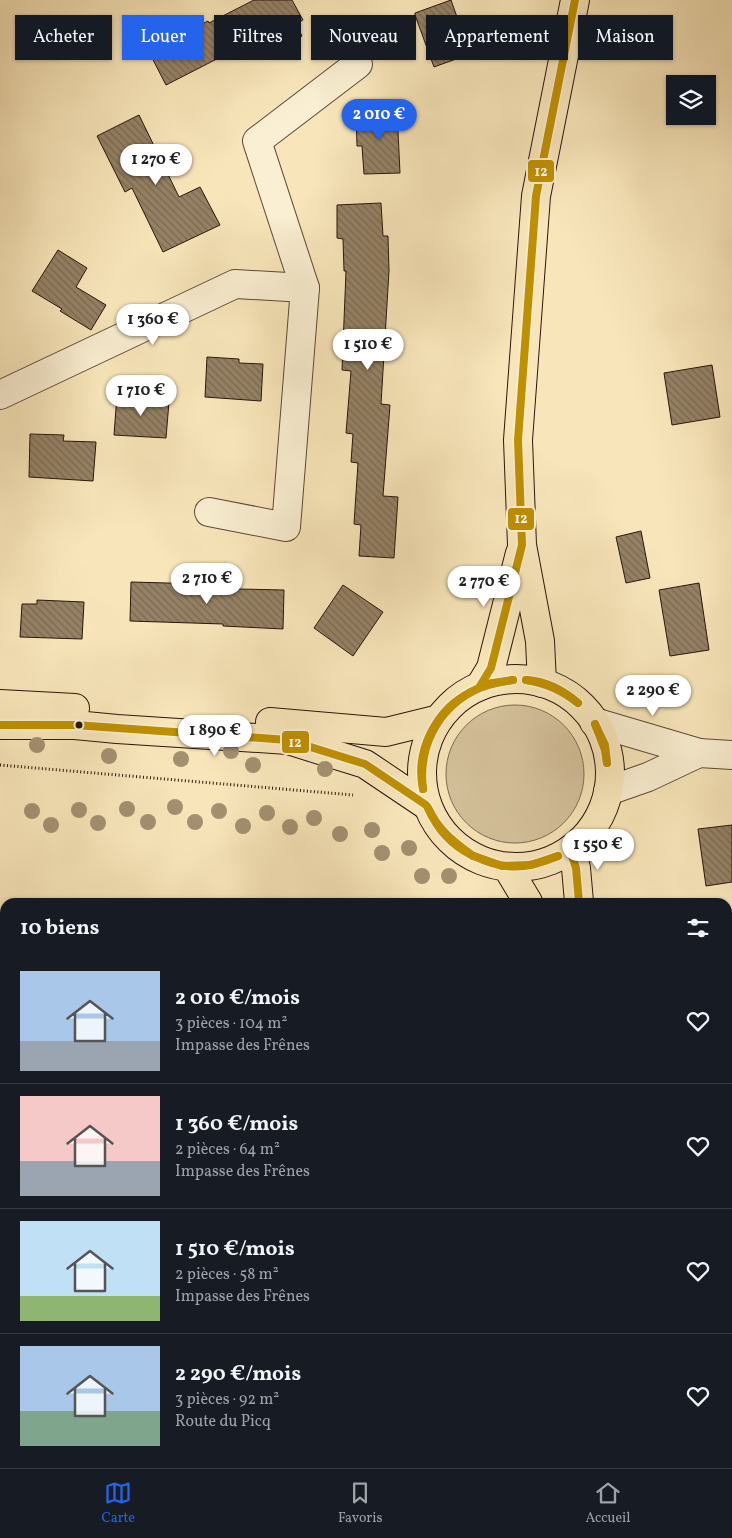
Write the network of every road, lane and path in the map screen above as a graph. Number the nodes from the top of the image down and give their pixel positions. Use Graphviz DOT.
graph roads {
  1 [pos="575,0"];
  2 [pos="358,64"];
  3 [pos="305,288"];
  4 [pos="0,395"];
  5 [pos="208,512"];
  6 [pos="522,544"];
  7 [pos="542,683"];
  8 [pos="480,686"];
  9 [pos="0,704"];
  10 [pos="439,719"];
  11 [pos="594,722"];
  12 [pos="0,725"];
  13 [pos="699,753"];
  14 [pos="732,756"];
  15 [pos="0,765"];
  16 [pos="608,791"];
  17 [pos="357,795"];
  18 [pos="426,805"];
  19 [pos="570,850"];
  20 [pos="507,867"];
  21 [pos="526,898"];
  22 [pos="579,898"];
  1 -- 6 [label="main road"];
  2 -- 3 [label="street"];
  3 -- 4 [label="street"];
  3 -- 5 [label="street"];
  6 -- 7 [label="main road"];
  6 -- 8 [label="main road"];
  7 -- 8 [label="main road"];
  7 -- 11 [label="main road"];
  8 -- 10 [label="main road"];
  9 -- 10 [label="main road"];
  10 -- 18 [label="main road"];
  11 -- 13 [label="street"];
  11 -- 16 [label="main road"];
  12 -- 18 [label="main road"];
  13 -- 14 [label="street"];
  13 -- 16 [label="street"];
  15 -- 17 [label="path"];
  16 -- 19 [label="main road"];
  18 -- 20 [label="main road"];
  19 -- 20 [label="main road"];
  19 -- 22 [label="main road"];
  20 -- 21 [label="main road"];
}
